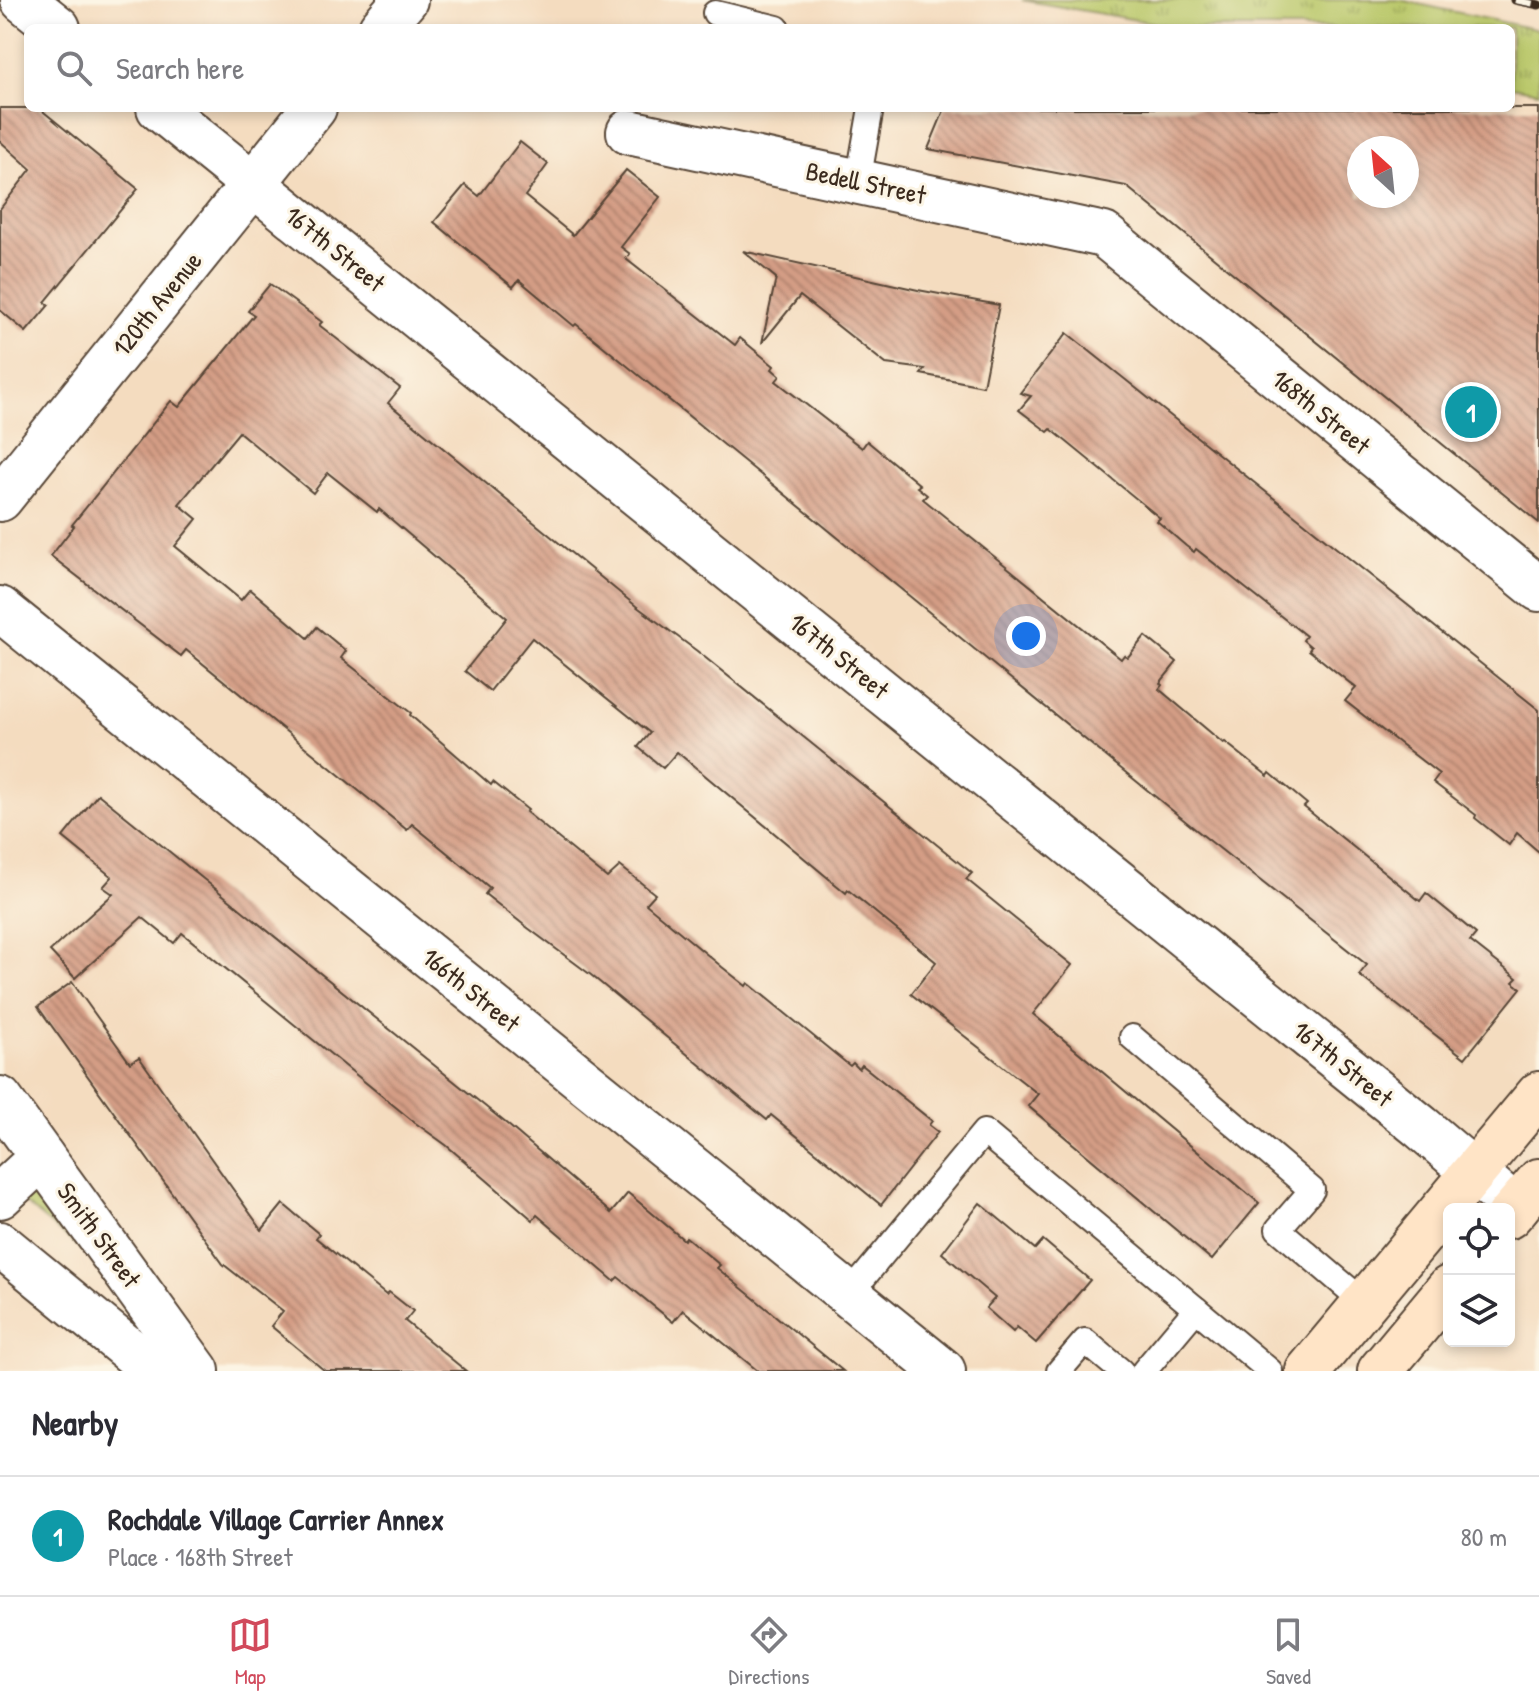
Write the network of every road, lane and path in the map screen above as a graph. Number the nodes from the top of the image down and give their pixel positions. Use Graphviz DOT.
graph roads {
  1 [pos="23,0"];
  2 [pos="405,0"];
  3 [pos="715,13"];
  4 [pos="53,24"];
  5 [pos="384,24"];
  6 [pos="760,24"];
  7 [pos="164,112"];
  8 [pos="311,112"];
  9 [pos="870,112"];
  10 [pos="629,132"];
  11 [pos="858,182"];
  12 [pos="254,184"];
  13 [pos="1104,235"];
  14 [pos="0,499"];
  15 [pos="1539,589"];
  16 [pos="0,609"];
  17 [pos="1132,1037"];
  18 [pos="1539,1094"];
  19 [pos="0,1099"];
  20 [pos="42,1157"];
  21 [pos="1473,1171"];
  22 [pos="0,1196"];
  23 [pos="1521,1202"];
  24 [pos="0,1244"];
  25 [pos="849,1295"];
  26 [pos="1443,1295"];
  27 [pos="1365,1303"];
  28 [pos="1196,1309"];
  29 [pos="155,1371"];
  30 [pos="197,1371"];
  31 [pos="943,1371"];
  32 [pos="1059,1371"];
  33 [pos="1121,1371"];
  34 [pos="1144,1371"];
  35 [pos="1270,1371"];
  36 [pos="1308,1371"];
  37 [pos="1380,1371"];
  1 -- 4 [label="street"];
  2 -- 5 [label="street"];
  3 -- 6 [label="lane"];
  7 -- 12 [label="street, 167th Street"];
  8 -- 12 [label="street, 120th Avenue"];
  9 -- 11 [label="lane"];
  10 -- 11 [label="street, Bedell Street"];
  11 -- 13 [label="street, Bedell Street"];
  12 -- 14 [label="street, 120th Avenue"];
  12 -- 21 [label="street, 167th Street"];
  13 -- 15 [label="street, 168th Street"];
  16 -- 25 [label="street, 166th Street"];
  17 -- 27 [label="lane"];
  18 -- 21 [label="main road"];
  19 -- 20 [label="street, Smith Street"];
  20 -- 22 [label="street"];
  20 -- 30 [label="street, Smith Street"];
  21 -- 23 [label="street, 167th Street"];
  21 -- 27 [label="main road"];
  24 -- 29 [label="street"];
  25 -- 28 [label="lane"];
  25 -- 31 [label="street, 166th Street"];
  26 -- 37 [label="main road"];
  27 -- 36 [label="main road"];
  28 -- 34 [label="lane"];
  28 -- 35 [label="lane"];
  32 -- 33 [label="lane"];
}
